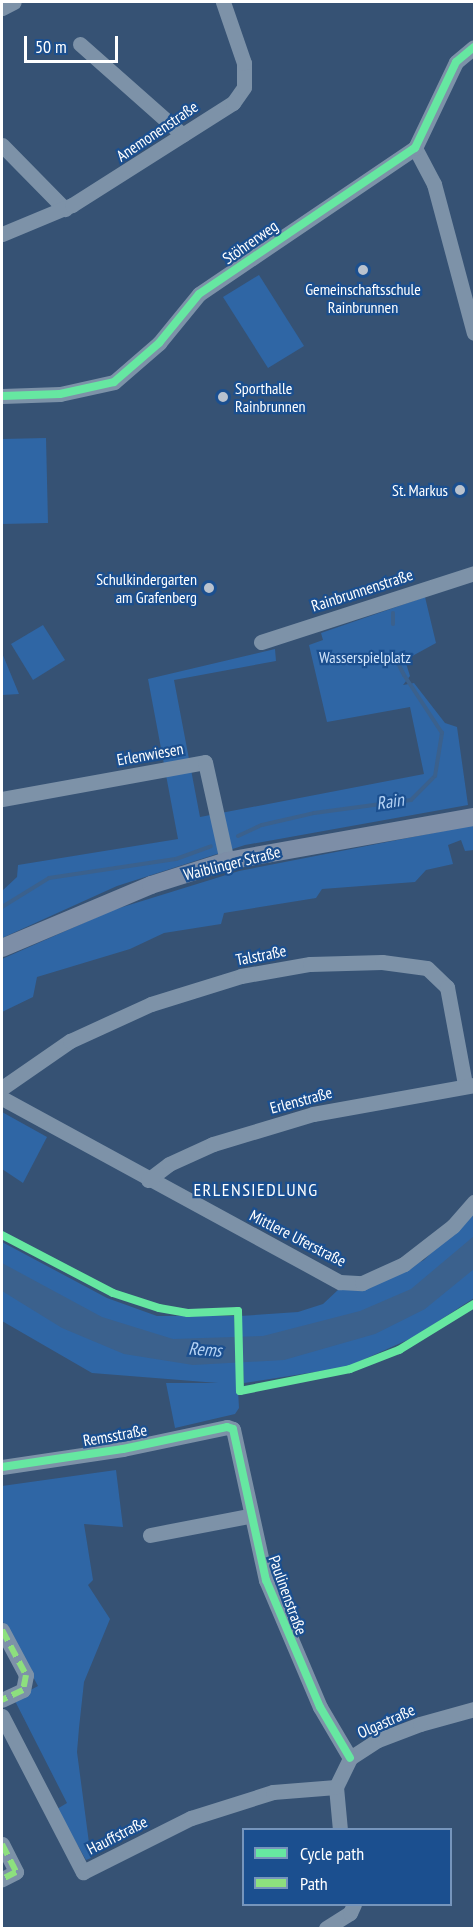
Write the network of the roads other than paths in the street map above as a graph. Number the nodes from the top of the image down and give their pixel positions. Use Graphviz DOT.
graph roads {
  1 [pos="14,2"];
  2 [pos="222,2"];
  3 [pos="2,8"];
  4 [pos="80,44"];
  5 [pos="474,46"];
  6 [pos="183,135"];
  7 [pos="2,145"];
  8 [pos="415,148"];
  9 [pos="65,209"];
  10 [pos="2,234"];
  11 [pos="474,333"];
  12 [pos="2,396"];
  13 [pos="474,573"];
  14 [pos="261,642"];
  15 [pos="2,800"];
  16 [pos="474,817"];
  17 [pos="227,861"];
  18 [pos="2,948"];
  19 [pos="470,1085"];
  20 [pos="2,1088"];
  21 [pos="2,1098"];
  22 [pos="148,1180"];
  23 [pos="474,1202"];
  24 [pos="233,1429"];
  25 [pos="2,1467"];
  26 [pos="249,1515"];
  27 [pos="150,1535"];
  28 [pos="2,1630"];
  29 [pos="2,1700"];
  30 [pos="474,1709"];
  31 [pos="2,1716"];
  32 [pos="350,1758"];
  33 [pos="336,1787"];
  34 [pos="340,1828"];
  35 [pos="2,1844"];
  36 [pos="2,1879"];
  37 [pos="354,1906"];
  38 [pos="326,1929"];
  1 -- 3 [label="street"];
  2 -- 6 [label="street, Anemonenstraße"];
  4 -- 6 [label="street"];
  5 -- 8 [label="street"];
  6 -- 9 [label="street, Anemonenstraße"];
  7 -- 9 [label="street"];
  8 -- 11 [label="street"];
  8 -- 12 [label="street, Stöhrerweg"];
  9 -- 10 [label="street, Anemonenstraße"];
  13 -- 14 [label="street, Rainbrunnenstraße"];
  15 -- 17 [label="street, Erlenwiesen"];
  16 -- 17 [label="main road, Waiblinger Straße"];
  17 -- 18 [label="main road, Waiblinger Straße"];
  19 -- 20 [label="street, Talstraße"];
  19 -- 22 [label="street, Erlenstraße"];
  21 -- 22 [label="street, Mittlere Uferstraße"];
  22 -- 23 [label="street, Mittlere Uferstraße"];
  24 -- 25 [label="street, Remsstraße"];
  24 -- 26 [label="street, Paulinenstraße"];
  26 -- 27 [label="street"];
  26 -- 32 [label="street, Paulinenstraße"];
  28 -- 29 [label="street"];
  30 -- 32 [label="street, Olgastraße"];
  31 -- 33 [label="street, Hauffstraße"];
  32 -- 33 [label="street, Olgastraße"];
  33 -- 34 [label="street"];
  35 -- 36 [label="street"];
  37 -- 38 [label="street"];
}
